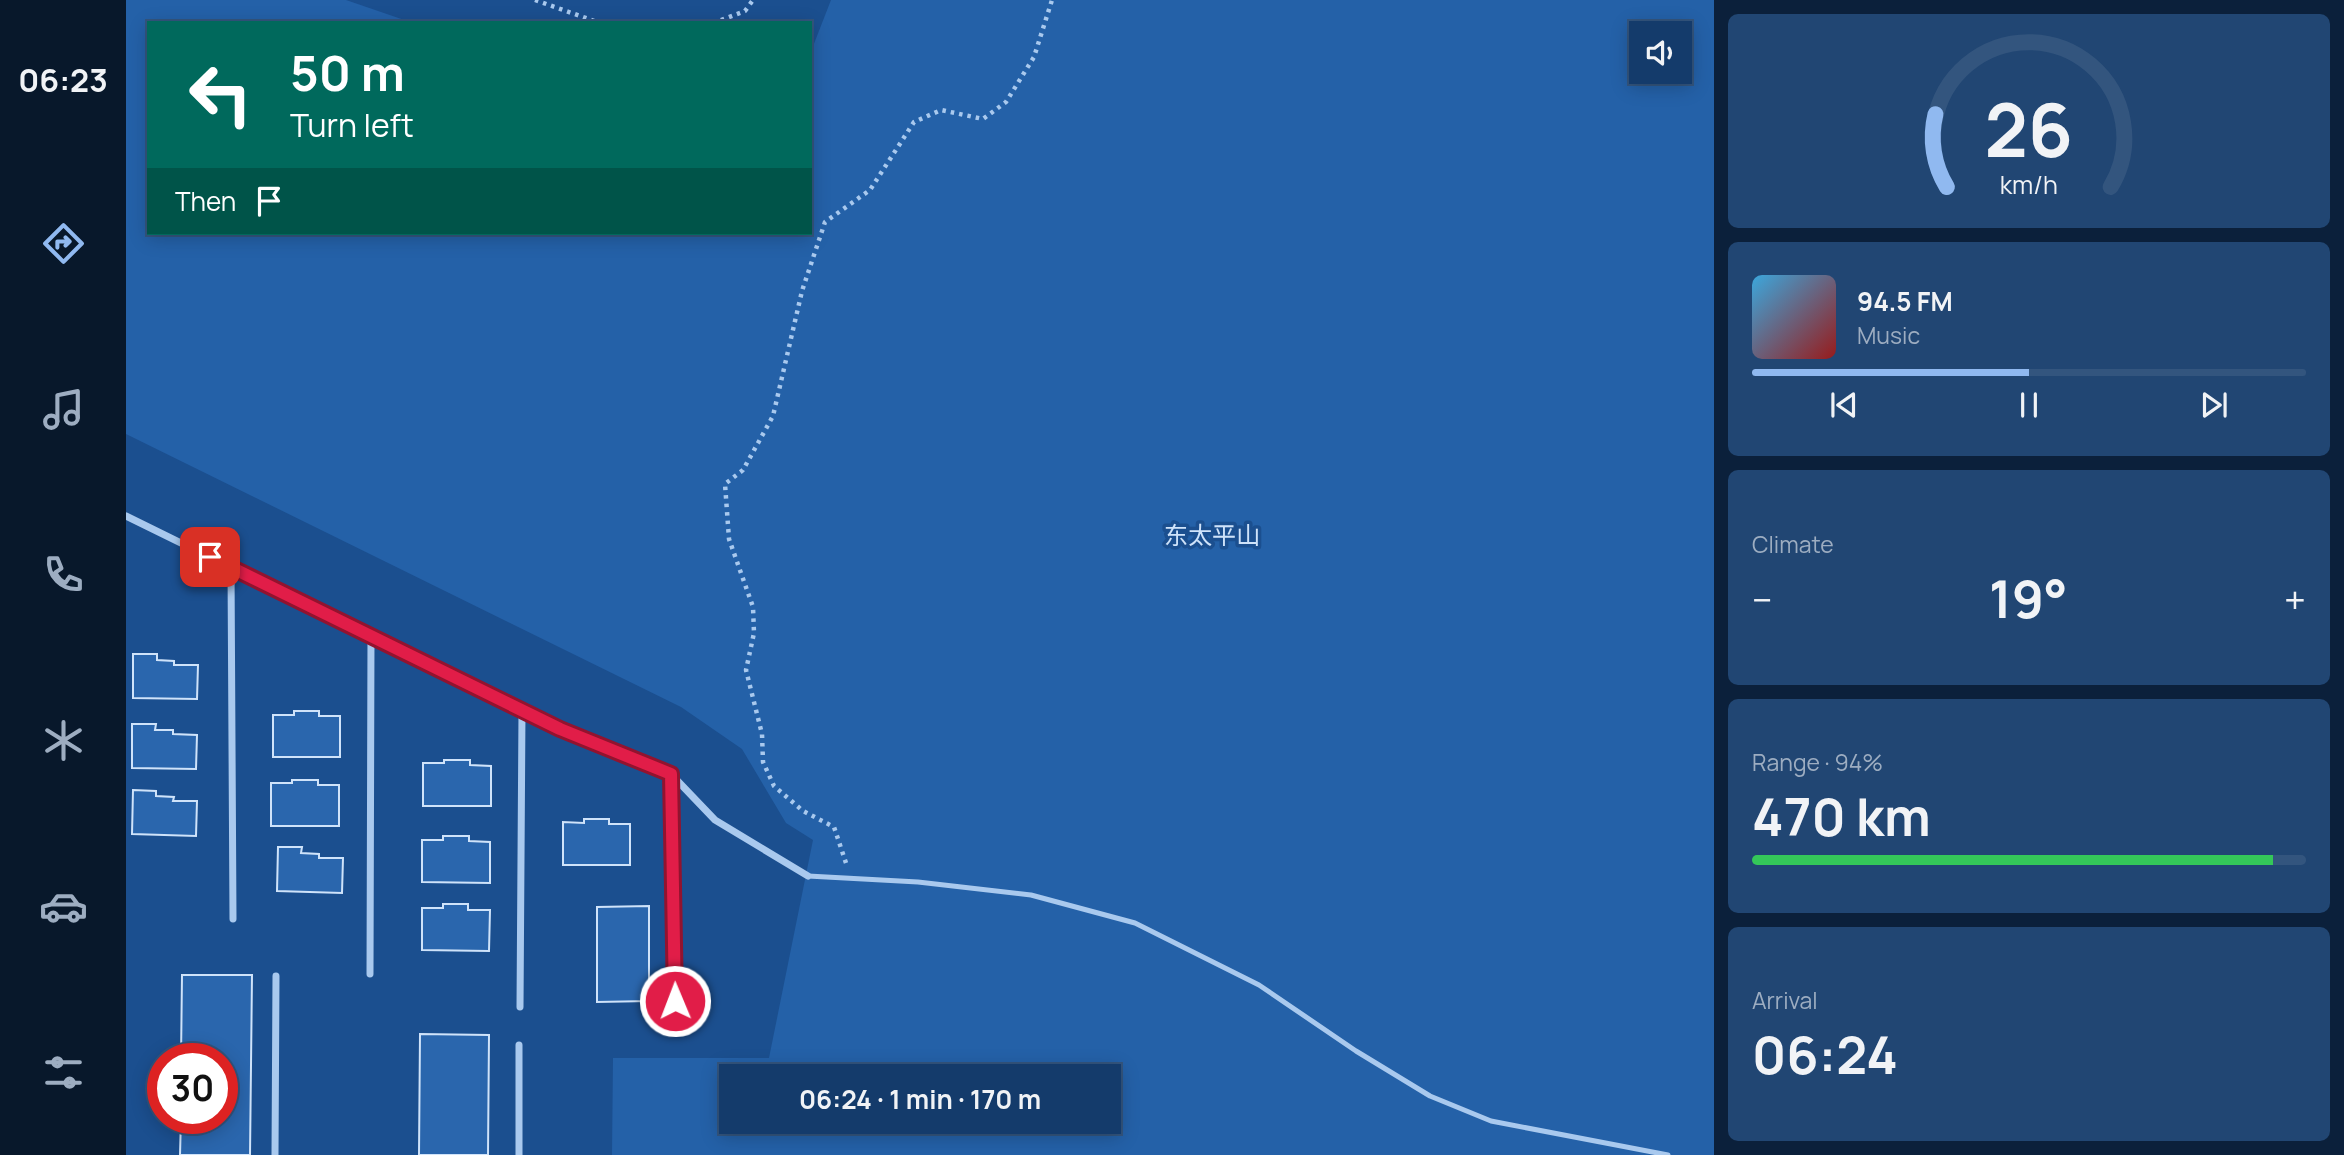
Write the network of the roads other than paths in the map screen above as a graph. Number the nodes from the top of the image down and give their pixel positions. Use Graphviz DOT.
graph roads {
  1 [pos="126,516"];
  2 [pos="231,568"];
  3 [pos="371,636"];
  4 [pos="522,710"];
  5 [pos="671,774"];
  6 [pos="808,876"];
  7 [pos="233,919"];
  8 [pos="370,974"];
  9 [pos="276,976"];
  10 [pos="520,1007"];
  11 [pos="676,1027"];
  12 [pos="519,1045"];
  13 [pos="275,1155"];
  14 [pos="519,1155"];
  15 [pos="1668,1155"];
  1 -- 2 [label="street"];
  2 -- 3 [label="street"];
  2 -- 7 [label="street"];
  3 -- 4 [label="street"];
  3 -- 8 [label="street"];
  4 -- 5 [label="street"];
  4 -- 10 [label="street"];
  5 -- 6 [label="street"];
  5 -- 11 [label="street"];
  6 -- 15 [label="lane"];
  9 -- 13 [label="street"];
  12 -- 14 [label="street"];
}
